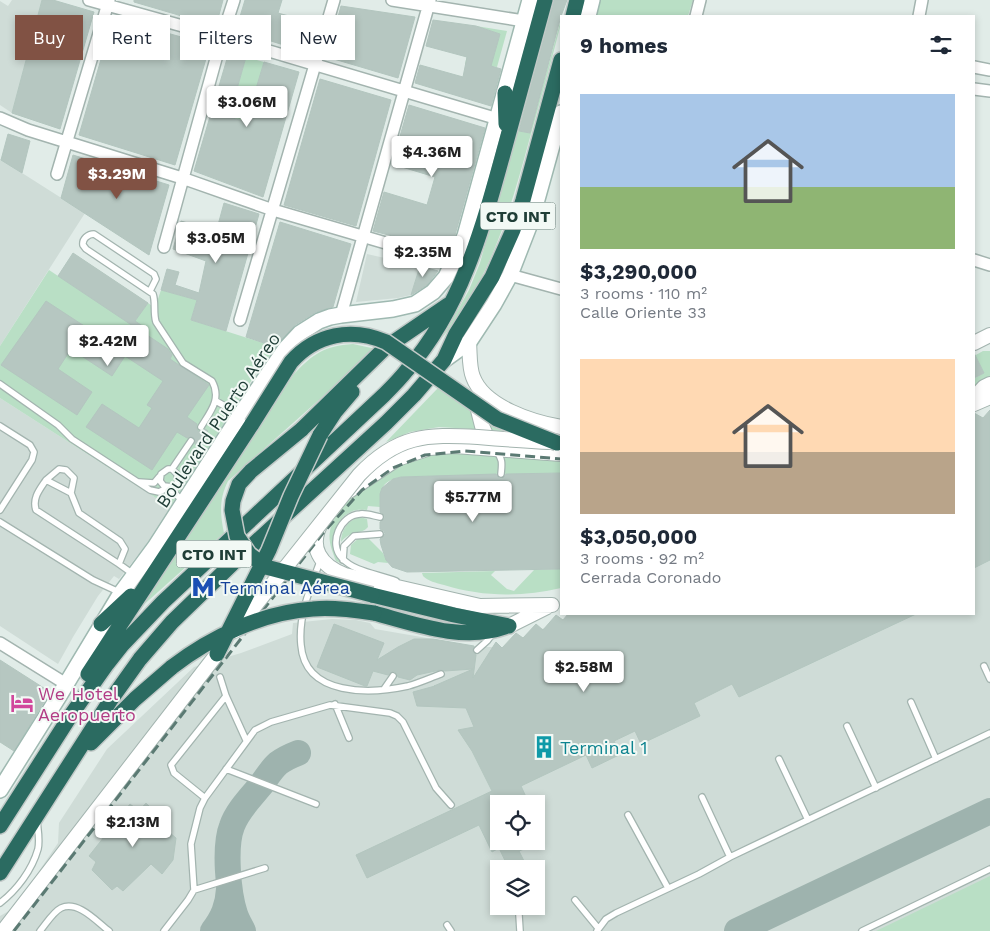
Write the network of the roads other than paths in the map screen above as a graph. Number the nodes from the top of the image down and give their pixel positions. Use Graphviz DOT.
graph roads {
  1 [pos="89,0"];
  2 [pos="234,0"];
  3 [pos="334,0"];
  4 [pos="392,0"];
  5 [pos="530,0"];
  6 [pos="545,0"];
  7 [pos="577,0"];
  8 [pos="583,0"];
  9 [pos="592,0"];
  10 [pos="700,0"];
  11 [pos="922,0"];
  12 [pos="108,2"];
  13 [pos="429,3"];
  14 [pos="229,15"];
  15 [pos="573,15"];
  16 [pos="584,15"];
  17 [pos="588,15"];
  18 [pos="696,15"];
  19 [pos="919,15"];
  20 [pos="524,21"];
  21 [pos="180,24"];
  22 [pos="271,52"];
  23 [pos="215,60"];
  24 [pos="560,64"];
  25 [pos="314,65"];
  26 [pos="975,67"];
  27 [pos="990,70"];
  28 [pos="975,89"];
  29 [pos="990,90"];
  30 [pos="404,91"];
  31 [pos="505,93"];
  32 [pos="0,118"];
  33 [pos="498,119"];
  34 [pos="560,121"];
  35 [pos="558,137"];
  36 [pos="507,138"];
  37 [pos="66,142"];
  38 [pos="57,174"];
  39 [pos="182,178"];
  40 [pos="273,210"];
  41 [pos="362,237"];
  42 [pos="164,247"];
  43 [pos="975,260"];
  44 [pos="454,263"];
  45 [pos="990,265"];
  46 [pos="510,275"];
  47 [pos="560,289"];
  48 [pos="150,291"];
  49 [pos="451,302"];
  50 [pos="341,314"];
  51 [pos="240,320"];
  52 [pos="990,335"];
  53 [pos="403,337"];
  54 [pos="469,342"];
  55 [pos="975,343"];
  56 [pos="975,344"];
  57 [pos="990,346"];
  58 [pos="444,360"];
  59 [pos="472,372"];
  60 [pos="0,384"];
  61 [pos="990,384"];
  62 [pos="975,397"];
  63 [pos="990,397"];
  64 [pos="216,401"];
  65 [pos="975,404"];
  66 [pos="246,419"];
  67 [pos="0,426"];
  68 [pos="201,426"];
  69 [pos="560,427"];
  70 [pos="191,441"];
  71 [pos="560,447"];
  72 [pos="493,449"];
  73 [pos="172,470"];
  74 [pos="501,474"];
  75 [pos="160,477"];
  76 [pos="46,480"];
  77 [pos="136,481"];
  78 [pos="168,488"];
  79 [pos="71,493"];
  80 [pos="184,502"];
  81 [pos="0,510"];
  82 [pos="380,517"];
  83 [pos="0,522"];
  84 [pos="380,534"];
  85 [pos="321,559"];
  86 [pos="343,560"];
  87 [pos="119,564"];
  88 [pos="156,570"];
  89 [pos="133,575"];
  90 [pos="121,593"];
  91 [pos="426,594"];
  92 [pos="557,603"];
  93 [pos="101,624"];
  94 [pos="502,628"];
  95 [pos="0,643"];
  96 [pos="477,650"];
  97 [pos="217,654"];
  98 [pos="984,666"];
  99 [pos="440,674"];
  100 [pos="220,676"];
  101 [pos="393,676"];
  102 [pos="990,679"];
  103 [pos="66,684"];
  104 [pos="384,689"];
  105 [pos="226,696"];
  106 [pos="911,702"];
  107 [pos="335,704"];
  108 [pos="71,715"];
  109 [pos="847,726"];
  110 [pos="990,733"];
  111 [pos="348,738"];
  112 [pos="246,740"];
  113 [pos="936,759"];
  114 [pos="779,760"];
  115 [pos="68,768"];
  116 [pos="226,769"];
  117 [pos="876,788"];
  118 [pos="0,790"];
  119 [pos="702,797"];
  120 [pos="205,798"];
  121 [pos="316,804"];
  122 [pos="451,805"];
  123 [pos="628,815"];
  124 [pos="37,816"];
  125 [pos="808,820"];
  126 [pos="0,826"];
  127 [pos="730,857"];
  128 [pos="265,868"];
  129 [pos="990,869"];
  130 [pos="0,873"];
  131 [pos="668,888"];
  132 [pos="194,890"];
  133 [pos="575,900"];
  134 [pos="0,903"];
  135 [pos="519,915"];
  136 [pos="597,929"];
  137 [pos="3,931"];
  138 [pos="40,931"];
  139 [pos="109,931"];
  140 [pos="164,931"];
  141 [pos="520,931"];
  142 [pos="862,931"];
  1 -- 12 [label="street"];
  2 -- 14 [label="street"];
  3 -- 25 [label="street"];
  4 -- 13 [label="street"];
  5 -- 20 [label="main road, CTO INT"];
  6 -- 36 [label="highway, CTO INT"];
  7 -- 15 [label="highway"];
  8 -- 16 [label="highway"];
  9 -- 17 [label="main road"];
  10 -- 18 [label="street"];
  11 -- 19 [label="street"];
  12 -- 21 [label="street"];
  12 -- 37 [label="street"];
  13 -- 20 [label="street"];
  13 -- 30 [label="street"];
  20 -- 31 [label="main road, CTO INT"];
  22 -- 25 [label="street"];
  23 -- 39 [label="street"];
  24 -- 58 [label="highway, CTO INT"];
  25 -- 30 [label="street"];
  25 -- 40 [label="street"];
  26 -- 27 [label="street"];
  28 -- 29 [label="street"];
  30 -- 33 [label="street"];
  30 -- 41 [label="street"];
  31 -- 33 [label="main road, CTO INT"];
  31 -- 36 [label="highway"];
  32 -- 37 [label="street"];
  33 -- 44 [label="main road, CTO INT"];
  34 -- 35 [label="main road, CTO INT"];
  35 -- 46 [label="main road, CTO INT"];
  36 -- 49 [label="highway, CTO INT"];
  37 -- 38 [label="street"];
  37 -- 39 [label="street"];
  39 -- 40 [label="street"];
  39 -- 42 [label="street"];
  40 -- 41 [label="street"];
  40 -- 51 [label="street"];
  41 -- 44 [label="street"];
  41 -- 50 [label="street"];
  43 -- 45 [label="street"];
  44 -- 50 [label="main road, CTO INT"];
  46 -- 47 [label="street"];
  46 -- 54 [label="main road, CTO INT"];
  48 -- 48 [label="lane"];
  48 -- 64 [label="lane"];
  49 -- 53 [label="highway"];
  49 -- 108 [label="highway, CTO INT"];
  50 -- 66 [label="main road, Boulevard Puerto Aéreo / CTO INT"];
  52 -- 55 [label="street"];
  53 -- 94 [label="highway, bridge"];
  53 -- 97 [label="highway, bridge"];
  54 -- 58 [label="main road, CTO INT"];
  54 -- 59 [label="street"];
  56 -- 57 [label="street"];
  58 -- 115 [label="highway, CTO INT"];
  59 -- 69 [label="street"];
  59 -- 72 [label="street"];
  60 -- 77 [label="lane"];
  61 -- 62 [label="street"];
  63 -- 65 [label="street"];
  64 -- 66 [label="lane"];
  64 -- 68 [label="lane"];
  66 -- 71 [label="highway, bridge"];
  66 -- 80 [label="main road, Boulevard Puerto Aéreo / CTO INT"];
  66 -- 88 [label="highway"];
  67 -- 81 [label="lane"];
  70 -- 73 [label="lane"];
  71 -- 72 [label="street"];
  71 -- 97 [label="street, bridge"];
  72 -- 74 [label="lane"];
  72 -- 85 [label="street"];
  73 -- 75 [label="lane"];
  73 -- 78 [label="lane"];
  75 -- 77 [label="lane"];
  75 -- 78 [label="lane"];
  76 -- 79 [label="lane"];
  76 -- 79 [label="lane"];
  76 -- 87 [label="lane"];
  77 -- 78 [label="lane"];
  78 -- 80 [label="lane"];
  79 -- 87 [label="lane"];
  80 -- 89 [label="main road, Boulevard Puerto Aéreo / CTO INT"];
  82 -- 86 [label="lane"];
  83 -- 90 [label="lane"];
  84 -- 86 [label="lane"];
  85 -- 91 [label="street"];
  85 -- 104 [label="lane"];
  86 -- 91 [label="lane"];
  87 -- 89 [label="lane"];
  88 -- 93 [label="highway"];
  88 -- 108 [label="highway"];
  89 -- 90 [label="main road, Boulevard Puerto Aéreo / CTO INT"];
  90 -- 93 [label="main road, Boulevard Puerto Aéreo / CTO INT"];
  91 -- 92 [label="street"];
  92 -- 94 [label="street"];
  93 -- 103 [label="main road, Boulevard Puerto Aéreo / CTO INT"];
  94 -- 96 [label="lane"];
  94 -- 115 [label="highway, bridge"];
  95 -- 103 [label="street"];
  97 -- 137 [label="street"];
  98 -- 102 [label="lane"];
  99 -- 104 [label="lane"];
  100 -- 105 [label="lane"];
  101 -- 104 [label="lane"];
  103 -- 118 [label="main road, Boulevard Puerto Aéreo / CTO INT"];
  105 -- 112 [label="lane"];
  105 -- 120 [label="lane"];
  106 -- 113 [label="lane"];
  107 -- 111 [label="lane"];
  107 -- 112 [label="lane"];
  107 -- 122 [label="lane"];
  108 -- 126 [label="highway, CTO INT"];
  109 -- 117 [label="lane"];
  110 -- 113 [label="lane"];
  112 -- 116 [label="lane"];
  113 -- 117 [label="lane"];
  114 -- 125 [label="lane"];
  115 -- 124 [label="highway, CTO INT"];
  116 -- 120 [label="lane"];
  116 -- 121 [label="lane"];
  117 -- 125 [label="lane"];
  119 -- 127 [label="lane"];
  120 -- 132 [label="lane"];
  123 -- 131 [label="lane"];
  124 -- 130 [label="highway, CTO INT"];
  124 -- 134 [label="lane"];
  125 -- 127 [label="lane"];
  127 -- 131 [label="lane"];
  128 -- 132 [label="lane"];
  129 -- 142 [label="lane"];
  131 -- 136 [label="lane"];
  132 -- 140 [label="lane"];
  133 -- 136 [label="lane"];
  135 -- 141 [label="lane"];
  138 -- 139 [label="lane"];
}
